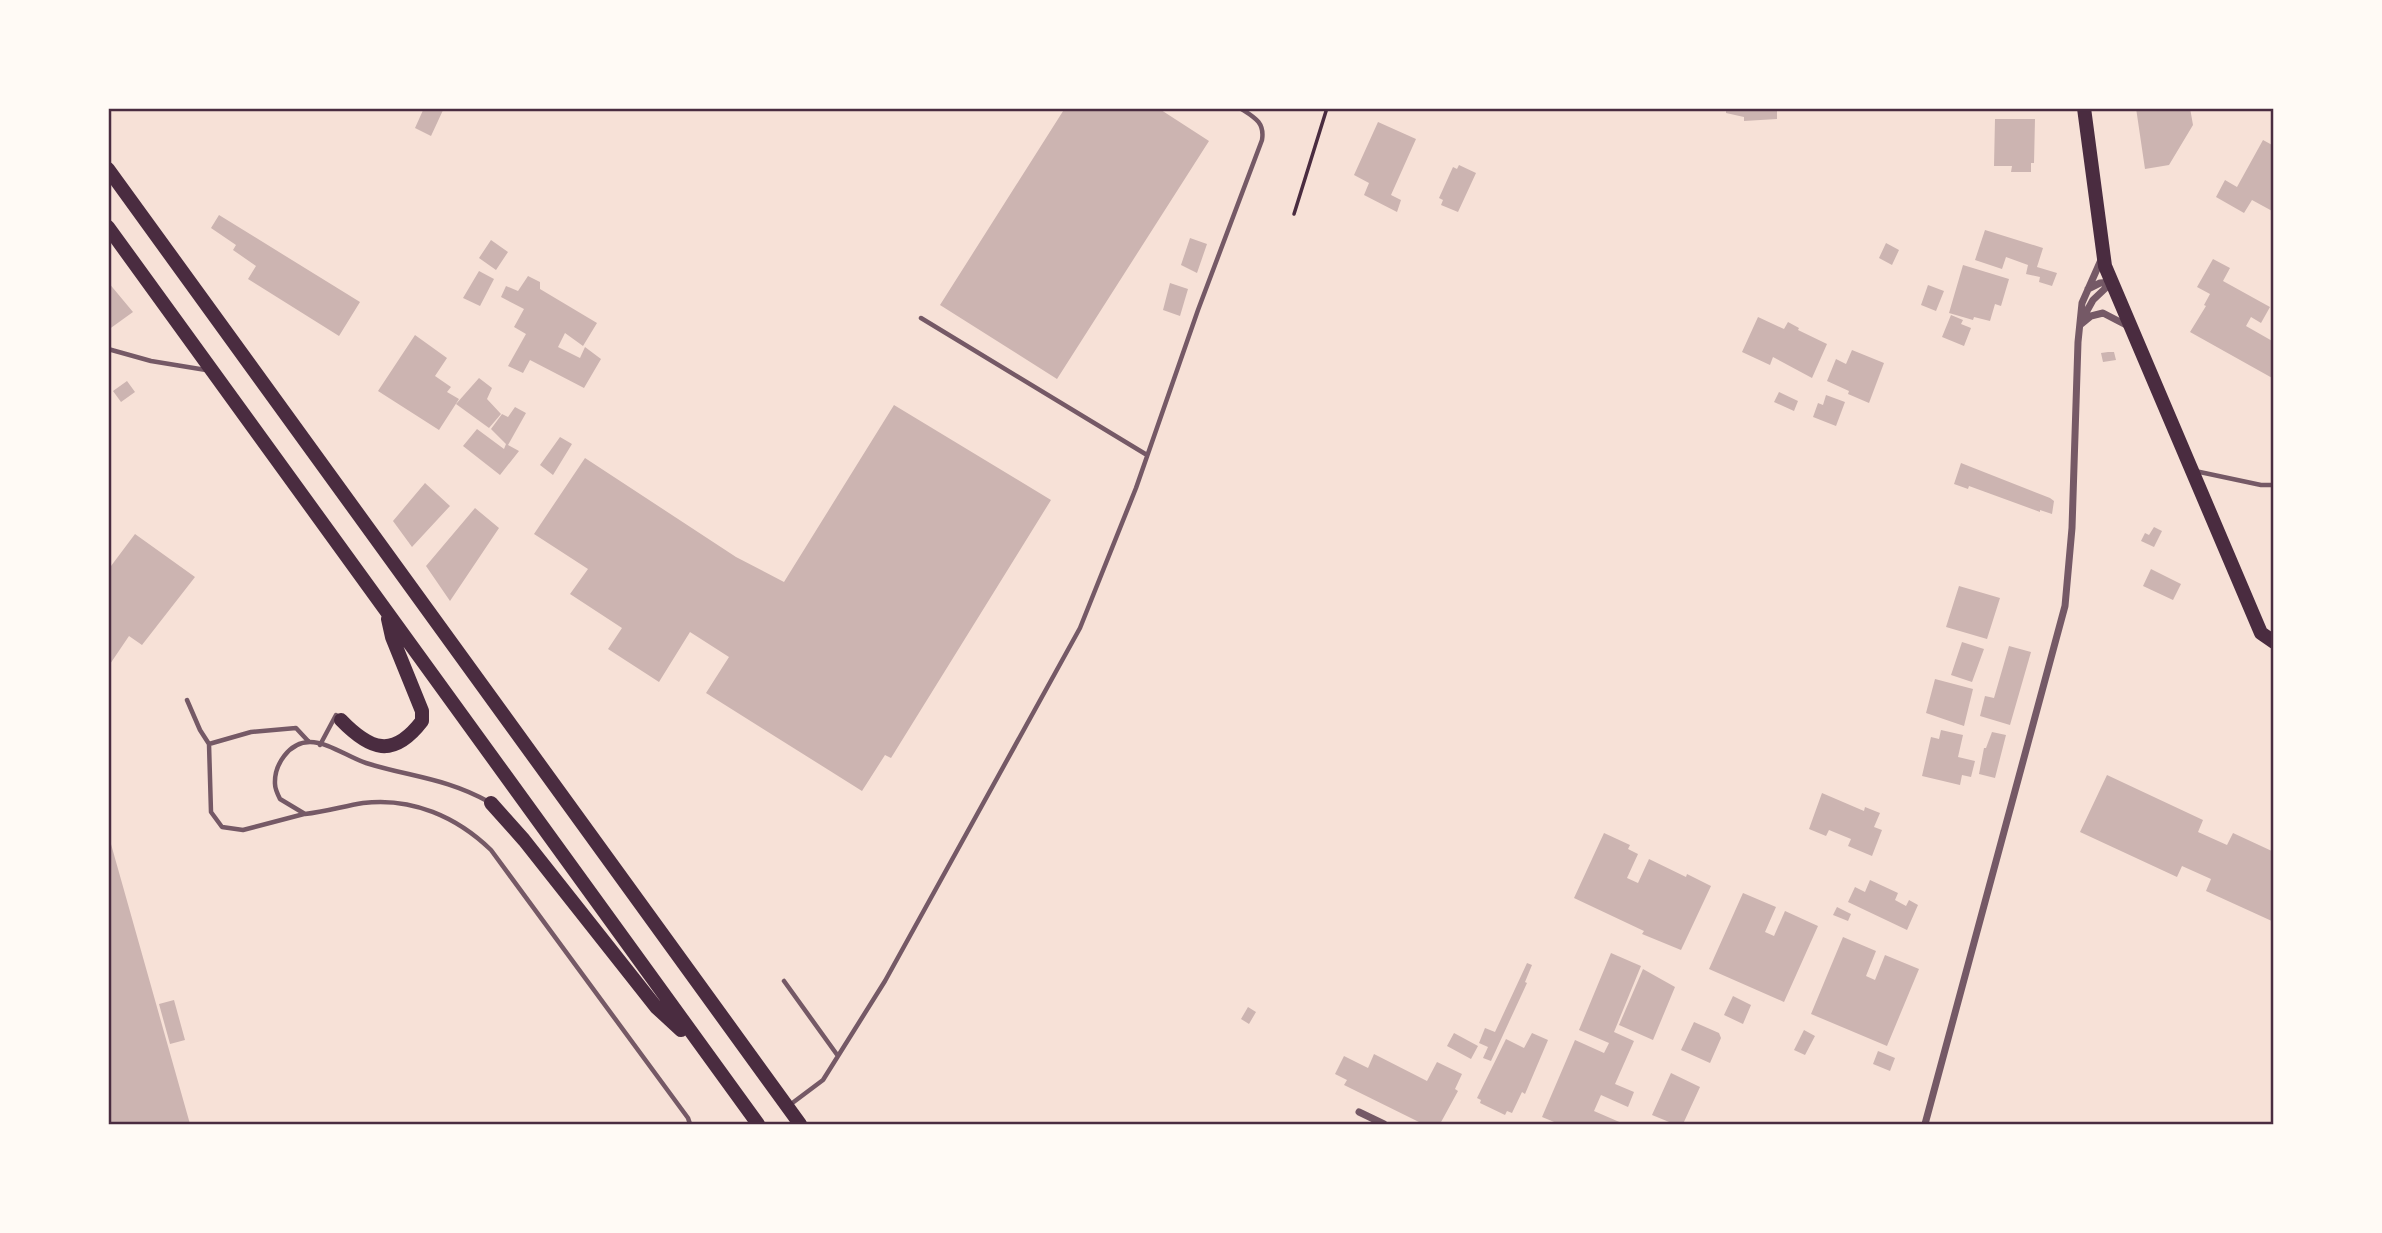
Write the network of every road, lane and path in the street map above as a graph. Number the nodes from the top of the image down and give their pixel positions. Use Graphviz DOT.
graph roads {
  1 [pos="1240,108"];
  2 [pos="1327,108"];
  3 [pos="2084,108"];
  4 [pos="108,169"];
  5 [pos="1294,214"];
  6 [pos="108,228"];
  7 [pos="2103,256"];
  8 [pos="2112,282"];
  9 [pos="2088,289"];
  10 [pos="921,318"];
  11 [pos="2080,325"];
  12 [pos="2132,328"];
  13 [pos="108,349"];
  14 [pos="212,370"];
  15 [pos="1147,455"];
  16 [pos="2192,470"];
  17 [pos="2273,485"];
  18 [pos="386,611"];
  19 [pos="2273,642"];
  20 [pos="187,700"];
  21 [pos="338,718"];
  22 [pos="309,742"];
  23 [pos="209,744"];
  24 [pos="320,745"];
  25 [pos="491,803"];
  26 [pos="305,814"];
  27 [pos="784,981"];
  28 [pos="707,1054"];
  29 [pos="838,1056"];
  30 [pos="787,1107"];
  31 [pos="1359,1112"];
  32 [pos="690,1125"];
  33 [pos="758,1125"];
  34 [pos="800,1125"];
  35 [pos="1384,1125"];
  36 [pos="1925,1125"];
  1 -- 15 [label="lane"];
  2 -- 5 [label="path"];
  3 -- 7 [label="main road"];
  4 -- 30 [label="main road"];
  6 -- 14 [label="main road"];
  7 -- 8 [label="main road"];
  7 -- 9 [label="street"];
  8 -- 9 [label="street"];
  8 -- 11 [label="street"];
  8 -- 12 [label="main road"];
  9 -- 11 [label="street"];
  10 -- 15 [label="lane"];
  11 -- 12 [label="street"];
  11 -- 36 [label="street"];
  12 -- 16 [label="main road"];
  13 -- 14 [label="lane"];
  14 -- 18 [label="main road"];
  15 -- 29 [label="lane"];
  16 -- 17 [label="lane"];
  16 -- 19 [label="main road"];
  18 -- 21 [label="main road"];
  18 -- 28 [label="main road"];
  20 -- 23 [label="lane"];
  21 -- 24 [label="lane"];
  22 -- 23 [label="lane"];
  22 -- 24 [label="lane"];
  22 -- 26 [label="lane"];
  23 -- 26 [label="lane"];
  24 -- 25 [label="lane"];
  25 -- 28 [label="main road"];
  26 -- 32 [label="lane"];
  27 -- 29 [label="lane"];
  28 -- 33 [label="main road"];
  29 -- 30 [label="lane"];
  30 -- 34 [label="main road"];
  31 -- 35 [label="street"];
}
